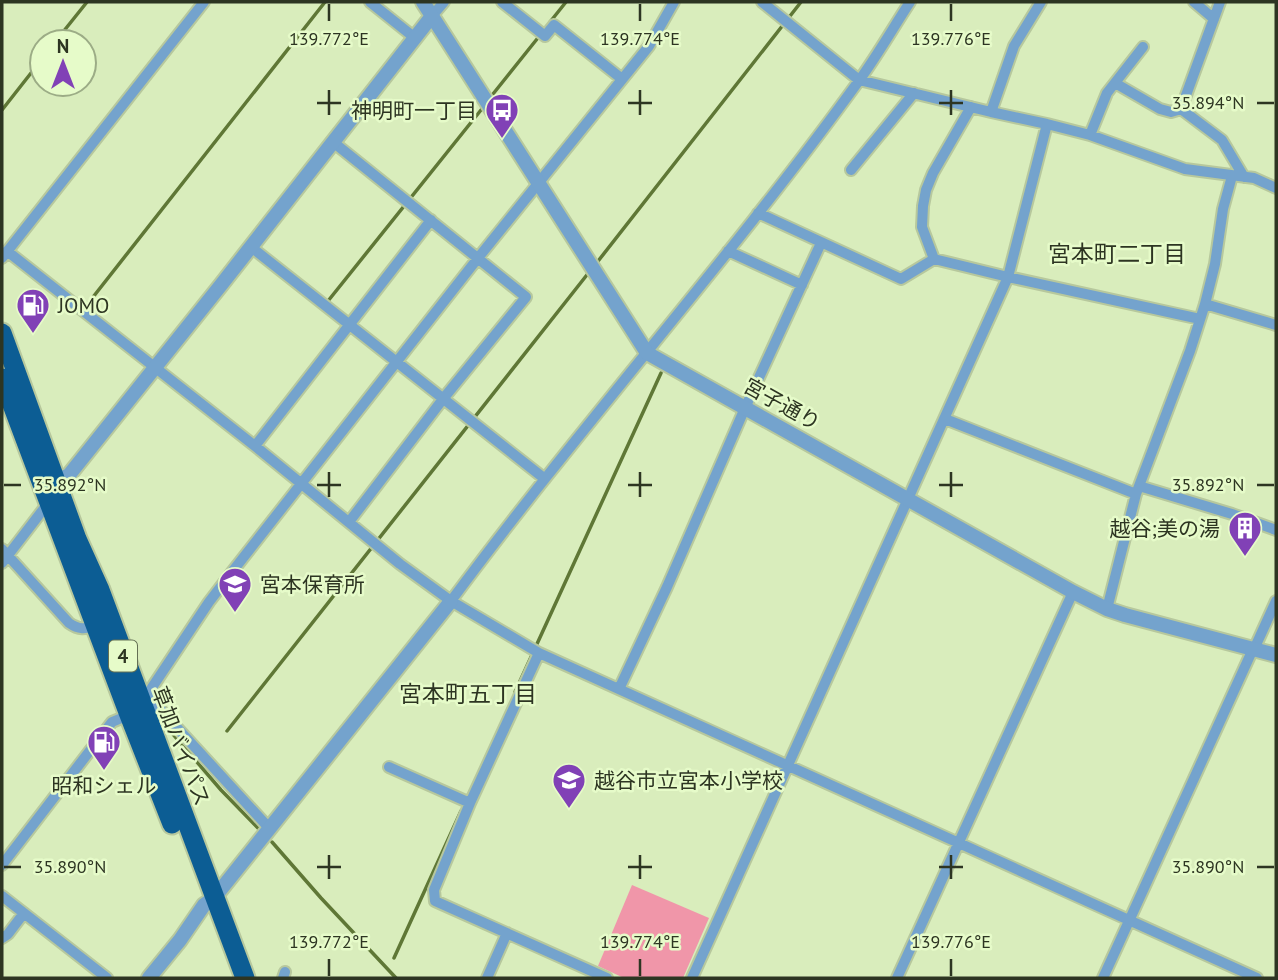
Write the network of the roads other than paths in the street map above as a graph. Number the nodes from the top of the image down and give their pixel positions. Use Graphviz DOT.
graph roads {
  1 [pos="204,2"];
  2 [pos="370,2"];
  3 [pos="423,2"];
  4 [pos="444,2"];
  5 [pos="502,2"];
  6 [pos="674,2"];
  7 [pos="762,2"];
  8 [pos="910,2"];
  9 [pos="1041,2"];
  10 [pos="1194,2"];
  11 [pos="1220,2"];
  12 [pos="432,16"];
  13 [pos="1214,19"];
  14 [pos="415,38"];
  15 [pos="1143,47"];
  16 [pos="622,79"];
  17 [pos="859,80"];
  18 [pos="1115,83"];
  19 [pos="914,93"];
  20 [pos="971,107"];
  21 [pos="1181,109"];
  22 [pos="990,112"];
  23 [pos="1047,124"];
  24 [pos="1090,135"];
  25 [pos="333,142"];
  26 [pos="851,170"];
  27 [pos="1232,176"];
  28 [pos="1244,177"];
  29 [pos="538,184"];
  30 [pos="1276,188"];
  31 [pos="758,213"];
  32 [pos="431,220"];
  33 [pos="821,243"];
  34 [pos="251,247"];
  35 [pos="728,251"];
  36 [pos="5,255"];
  37 [pos="478,258"];
  38 [pos="934,259"];
  39 [pos="1008,277"];
  40 [pos="802,285"];
  41 [pos="1205,304"];
  42 [pos="1200,319"];
  43 [pos="349,324"];
  44 [pos="1276,325"];
  45 [pos="2,333"];
  46 [pos="647,353"];
  47 [pos="397,362"];
  48 [pos="155,368"];
  49 [pos="2,378"];
  50 [pos="443,399"];
  51 [pos="745,408"];
  52 [pos="944,419"];
  53 [pos="255,446"];
  54 [pos="545,479"];
  55 [pos="57,481"];
  56 [pos="302,485"];
  57 [pos="1138,490"];
  58 [pos="908,499"];
  59 [pos="48,502"];
  60 [pos="349,522"];
  61 [pos="1276,530"];
  62 [pos="4,556"];
  63 [pos="1073,593"];
  64 [pos="451,601"];
  65 [pos="1276,601"];
  66 [pos="1107,609"];
  67 [pos="96,625"];
  68 [pos="1253,649"];
  69 [pos="539,653"];
  70 [pos="1276,655"];
  71 [pos="619,689"];
  72 [pos="138,703"];
  73 [pos="788,766"];
  74 [pos="389,767"];
  75 [pos="470,803"];
  76 [pos="269,828"];
  77 [pos="958,843"];
  78 [pos="2,865"];
  79 [pos="2,896"];
  80 [pos="209,901"];
  81 [pos="24,914"];
  82 [pos="1130,920"];
  83 [pos="507,933"];
  84 [pos="2,938"];
  85 [pos="107,978"];
  86 [pos="149,978"];
  87 [pos="231,978"];
  88 [pos="245,978"];
  89 [pos="487,978"];
  90 [pos="607,978"];
  91 [pos="692,978"];
  92 [pos="897,978"];
  93 [pos="1104,978"];
  94 [pos="1257,978"];
  1 -- 36 [label="street"];
  2 -- 14 [label="street"];
  3 -- 12 [label="street, 宮子通り"];
  4 -- 12 [label="street"];
  5 -- 16 [label="street"];
  6 -- 16 [label="street"];
  7 -- 17 [label="street"];
  8 -- 17 [label="street"];
  9 -- 22 [label="street"];
  10 -- 13 [label="street"];
  11 -- 13 [label="street"];
  12 -- 14 [label="street"];
  12 -- 29 [label="street, 宮子通り"];
  13 -- 21 [label="street"];
  14 -- 25 [label="street"];
  15 -- 18 [label="street"];
  16 -- 29 [label="street"];
  17 -- 19 [label="street"];
  17 -- 31 [label="street"];
  18 -- 21 [label="street"];
  18 -- 24 [label="street"];
  19 -- 20 [label="street"];
  19 -- 26 [label="street"];
  20 -- 22 [label="street"];
  20 -- 38 [label="street"];
  21 -- 28 [label="street"];
  22 -- 23 [label="street"];
  23 -- 24 [label="street"];
  23 -- 39 [label="street"];
  24 -- 27 [label="street"];
  25 -- 32 [label="street"];
  25 -- 34 [label="street"];
  27 -- 28 [label="street"];
  27 -- 41 [label="street"];
  28 -- 30 [label="street"];
  29 -- 37 [label="street"];
  29 -- 46 [label="street, 宮子通り"];
  31 -- 33 [label="street"];
  31 -- 35 [label="street"];
  32 -- 37 [label="street"];
  32 -- 43 [label="street"];
  33 -- 38 [label="street"];
  33 -- 40 [label="street"];
  34 -- 43 [label="street"];
  34 -- 48 [label="street"];
  35 -- 40 [label="street"];
  35 -- 46 [label="street"];
  36 -- 48 [label="street"];
  37 -- 47 [label="street"];
  37 -- 50 [label="street"];
  38 -- 39 [label="street"];
  39 -- 42 [label="street"];
  39 -- 52 [label="street"];
  40 -- 51 [label="street"];
  41 -- 42 [label="street"];
  41 -- 44 [label="street"];
  42 -- 57 [label="street"];
  43 -- 47 [label="street"];
  43 -- 53 [label="street"];
  45 -- 55 [label="highway, 草加バイパス / 4"];
  46 -- 51 [label="street, 宮子通り"];
  46 -- 54 [label="street"];
  47 -- 50 [label="street"];
  47 -- 56 [label="street"];
  48 -- 53 [label="street"];
  48 -- 55 [label="street"];
  49 -- 59 [label="highway, 草加バイパス / 4"];
  50 -- 54 [label="street"];
  50 -- 60 [label="street"];
  51 -- 58 [label="street, 宮子通り"];
  51 -- 71 [label="street"];
  52 -- 57 [label="street"];
  52 -- 58 [label="street"];
  53 -- 56 [label="street"];
  54 -- 64 [label="street"];
  55 -- 72 [label="highway, 草加バイパス / 4"];
  56 -- 60 [label="street"];
  56 -- 72 [label="street"];
  57 -- 61 [label="street"];
  57 -- 66 [label="street"];
  58 -- 63 [label="street, 宮子通り"];
  58 -- 73 [label="street"];
  59 -- 62 [label="street"];
  59 -- 67 [label="highway, 草加バイパス / 4"];
  60 -- 64 [label="street"];
  62 -- 67 [label="street"];
  63 -- 66 [label="street, 宮子通り"];
  63 -- 77 [label="street"];
  64 -- 69 [label="street"];
  64 -- 76 [label="street"];
  65 -- 68 [label="street"];
  66 -- 68 [label="street, 宮子通り"];
  67 -- 72 [label="highway, 草加バイパス / 4"];
  68 -- 70 [label="street, 宮子通り"];
  68 -- 82 [label="street"];
  69 -- 71 [label="street"];
  69 -- 75 [label="street"];
  71 -- 73 [label="street"];
  72 -- 76 [label="street"];
  72 -- 78 [label="street"];
  72 -- 80 [label="highway, 草加バイパス / 4"];
  73 -- 77 [label="street"];
  73 -- 91 [label="street"];
  74 -- 75 [label="street"];
  75 -- 83 [label="street"];
  76 -- 80 [label="street"];
  77 -- 82 [label="street"];
  77 -- 92 [label="street"];
  79 -- 81 [label="street"];
  80 -- 86 [label="street"];
  80 -- 87 [label="highway, 草加バイパス / 4"];
  80 -- 88 [label="highway, 草加バイパス / 4"];
  81 -- 84 [label="street"];
  81 -- 85 [label="street"];
  82 -- 93 [label="street"];
  82 -- 94 [label="street"];
  83 -- 89 [label="street"];
  83 -- 90 [label="street"];
}
